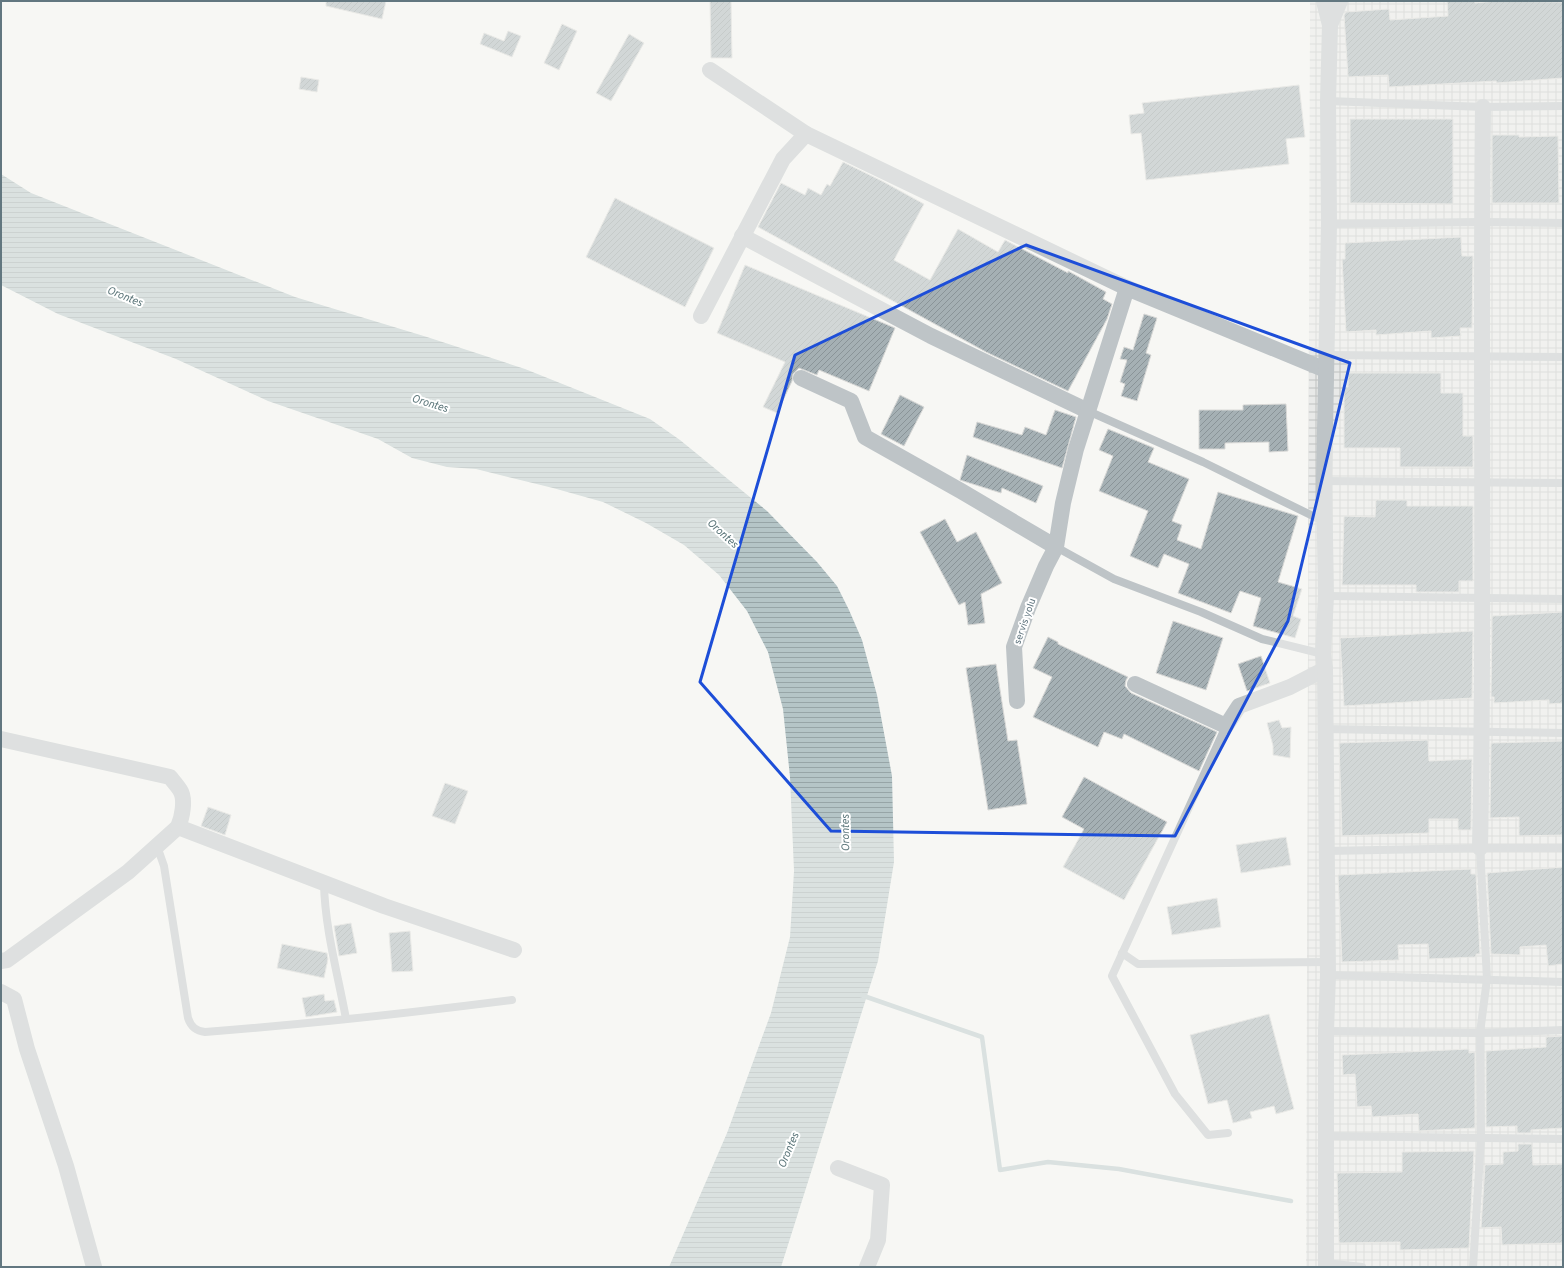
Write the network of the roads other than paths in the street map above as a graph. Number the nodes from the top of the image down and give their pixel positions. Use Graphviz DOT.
graph roads {
  1 [pos="1324,1"];
  2 [pos="1340,1"];
  3 [pos="1330,25"];
  4 [pos="710,70"];
  5 [pos="1328,101"];
  6 [pos="1563,106"];
  7 [pos="1483,107"];
  8 [pos="806,134"];
  9 [pos="1482,222"];
  10 [pos="1563,223"];
  11 [pos="1329,224"];
  12 [pos="742,236"];
  13 [pos="1127,288"];
  14 [pos="700,316"];
  15 [pos="1483,356"];
  16 [pos="1563,357"];
  17 [pos="1327,363"];
  18 [pos="801,378"];
  19 [pos="1088,411"];
  20 [pos="1324,481"];
  21 [pos="1482,482"];
  22 [pos="1563,483"];
  23 [pos="1325,522"];
  24 [pos="1056,547"];
  25 [pos="1326,596"];
  26 [pos="1483,599"];
  27 [pos="1563,600"];
  28 [pos="1323,654"];
  29 [pos="1325,670"];
  30 [pos="1135,684"];
  31 [pos="1017,701"];
  32 [pos="1226,726"];
  33 [pos="1325,729"];
  34 [pos="1482,731"];
  35 [pos="1563,733"];
  36 [pos="1,739"];
  37 [pos="178,827"];
  38 [pos="157,846"];
  39 [pos="1480,848"];
  40 [pos="1563,848"];
  41 [pos="1327,851"];
  42 [pos="324,884"];
  43 [pos="514,950"];
  44 [pos="1122,954"];
  45 [pos="1,961"];
  46 [pos="1328,969"];
  47 [pos="1487,980"];
  48 [pos="1563,982"];
  49 [pos="1,992"];
  50 [pos="512,1000"];
  51 [pos="346,1019"];
  52 [pos="1563,1030"];
  53 [pos="1326,1031"];
  54 [pos="1480,1033"];
  55 [pos="1228,1133"];
  56 [pos="1326,1136"];
  57 [pos="1481,1139"];
  58 [pos="1563,1139"];
  59 [pos="838,1168"];
  60 [pos="1326,1265"];
  61 [pos="94,1267"];
  62 [pos="866,1267"];
  63 [pos="1362,1267"];
  64 [pos="1473,1267"];
  1 -- 3 [label="street"];
  2 -- 3 [label="street"];
  3 -- 5 [label="street"];
  4 -- 8 [label="street"];
  5 -- 7 [label="lane"];
  5 -- 11 [label="street"];
  6 -- 7 [label="lane"];
  7 -- 9 [label="street"];
  8 -- 12 [label="street"];
  8 -- 13 [label="street"];
  9 -- 10 [label="lane"];
  9 -- 11 [label="lane"];
  9 -- 15 [label="street"];
  11 -- 17 [label="street"];
  12 -- 14 [label="street"];
  12 -- 19 [label="street"];
  13 -- 17 [label="street"];
  13 -- 19 [label="street, servis yolu"];
  15 -- 16 [label="lane"];
  15 -- 17 [label="lane"];
  15 -- 21 [label="street"];
  17 -- 20 [label="street"];
  18 -- 24 [label="street"];
  19 -- 23 [label="lane"];
  19 -- 24 [label="street, servis yolu"];
  20 -- 21 [label="lane"];
  20 -- 23 [label="street"];
  21 -- 22 [label="lane"];
  21 -- 26 [label="street"];
  23 -- 25 [label="street"];
  24 -- 28 [label="lane"];
  24 -- 31 [label="street, servis yolu"];
  25 -- 26 [label="lane"];
  25 -- 28 [label="street"];
  26 -- 27 [label="lane"];
  26 -- 34 [label="street"];
  28 -- 29 [label="street"];
  29 -- 32 [label="street"];
  29 -- 33 [label="street"];
  30 -- 32 [label="street"];
  32 -- 44 [label="lane"];
  33 -- 34 [label="lane"];
  33 -- 41 [label="street"];
  34 -- 35 [label="lane"];
  34 -- 39 [label="street"];
  36 -- 37 [label="street"];
  37 -- 38 [label="street"];
  37 -- 42 [label="street"];
  38 -- 45 [label="street"];
  38 -- 51 [label="lane"];
  39 -- 40 [label="lane"];
  39 -- 41 [label="lane"];
  39 -- 47 [label="lane"];
  41 -- 46 [label="street"];
  42 -- 43 [label="street"];
  42 -- 51 [label="lane"];
  44 -- 46 [label="lane"];
  44 -- 55 [label="lane"];
  46 -- 47 [label="lane"];
  46 -- 53 [label="street"];
  47 -- 48 [label="lane"];
  47 -- 54 [label="lane"];
  49 -- 61 [label="street"];
  50 -- 51 [label="lane"];
  52 -- 54 [label="lane"];
  53 -- 54 [label="lane"];
  53 -- 56 [label="street"];
  54 -- 57 [label="lane"];
  56 -- 57 [label="lane"];
  56 -- 60 [label="street"];
  57 -- 58 [label="lane"];
  57 -- 64 [label="lane"];
  59 -- 62 [label="street"];
  60 -- 63 [label="lane"];
}
